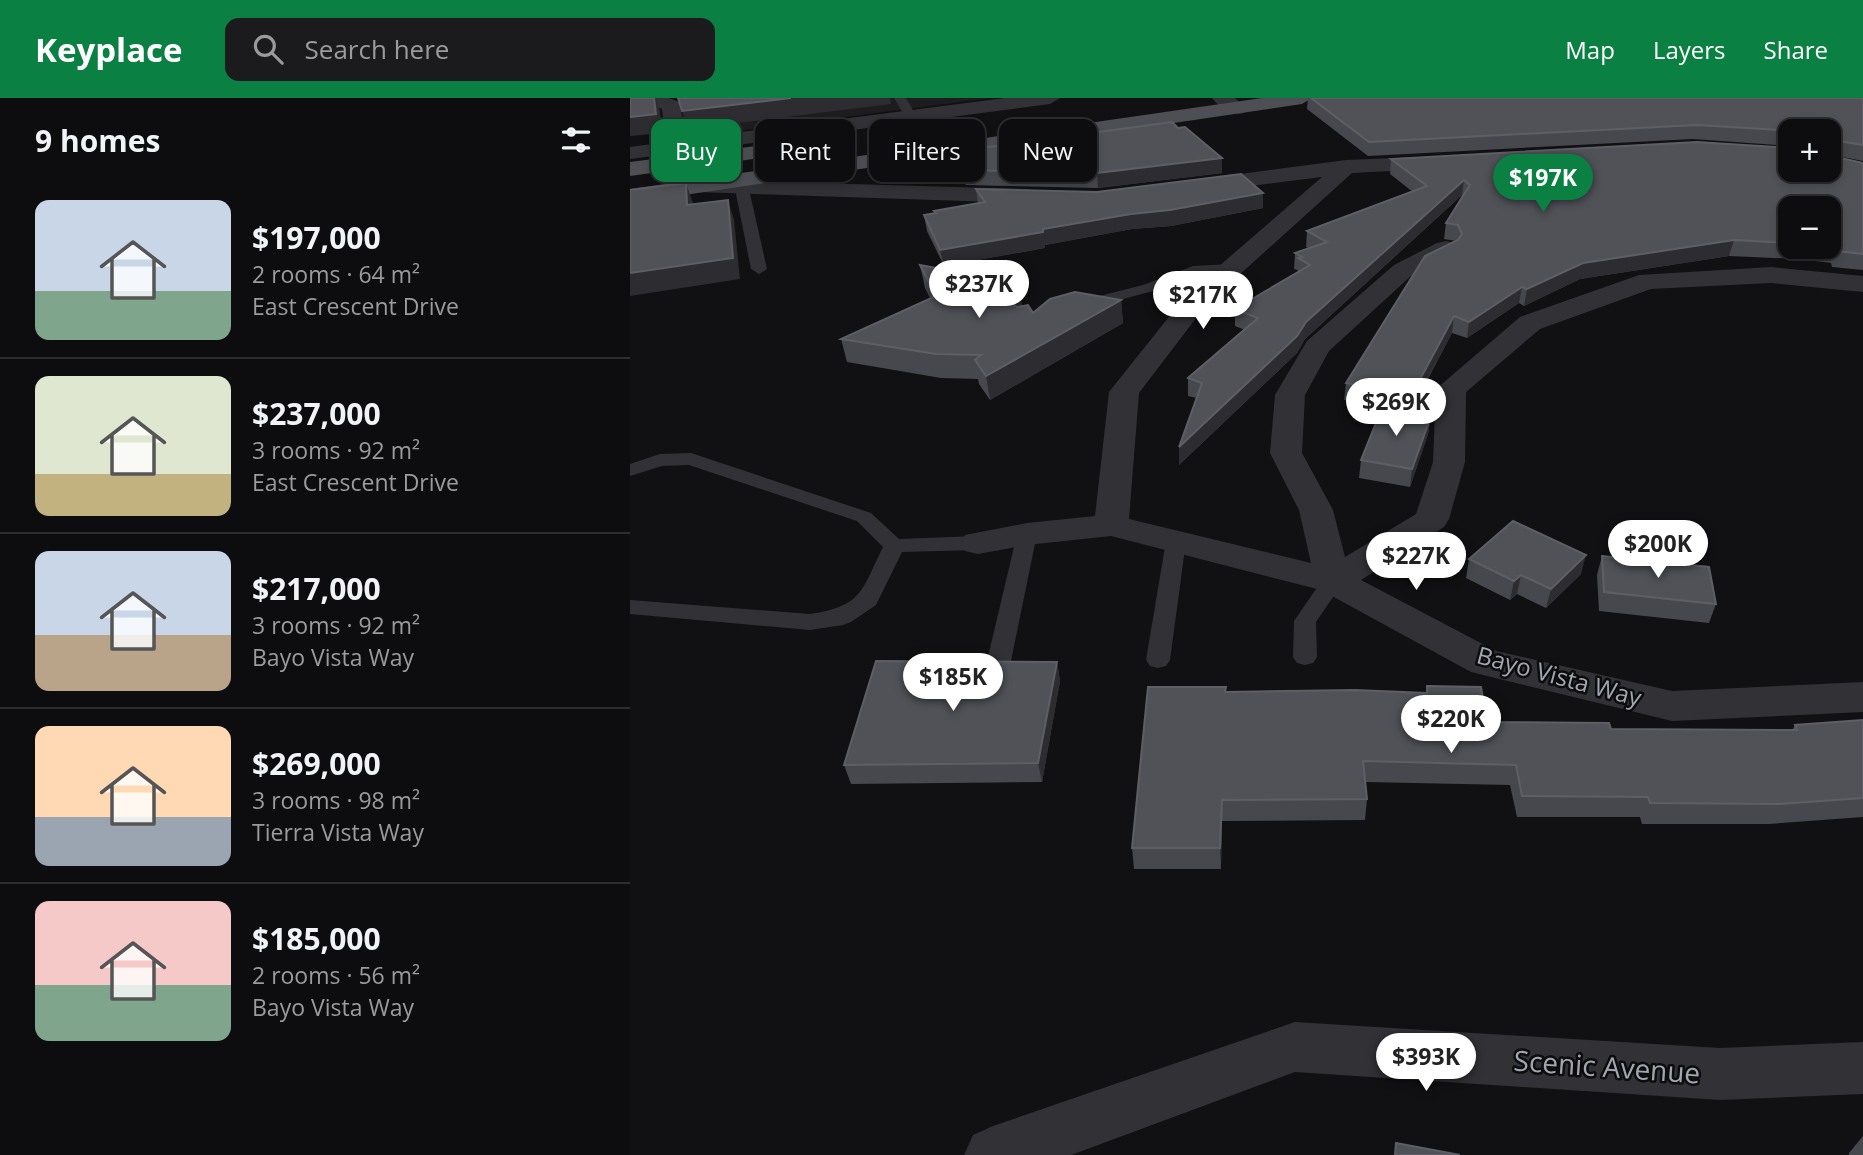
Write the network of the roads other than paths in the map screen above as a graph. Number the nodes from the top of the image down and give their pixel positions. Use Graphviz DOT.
graph roads {
  1 [pos="900,98"];
  2 [pos="1302,98"];
  3 [pos="650,101"];
  4 [pos="1230,103"];
  5 [pos="1056,105"];
  6 [pos="911,117"];
  7 [pos="674,119"];
  8 [pos="741,139"];
  9 [pos="651,150"];
  10 [pos="630,153"];
  11 [pos="1465,162"];
  12 [pos="1346,167"];
  13 [pos="630,169"];
  14 [pos="705,187"];
  15 [pos="1181,188"];
  16 [pos="742,189"];
  17 [pos="630,196"];
  18 [pos="1056,197"];
  19 [pos="1446,248"];
  20 [pos="759,269"];
  21 [pos="1231,269"];
  22 [pos="1863,284"];
  23 [pos="1064,310"];
  24 [pos="630,470"];
  25 [pos="1111,525"];
  26 [pos="1027,534"];
  27 [pos="1176,541"];
  28 [pos="978,543"];
  29 [pos="894,546"];
  30 [pos="1333,581"];
  31 [pos="630,607"];
  32 [pos="1305,657"];
  33 [pos="1158,660"];
  34 [pos="999,661"];
  35 [pos="1863,697"];
  36 [pos="1863,1068"];
  37 [pos="993,1155"];
  1 -- 6 [label="lane"];
  2 -- 4 [label="main road"];
  3 -- 7 [label="street"];
  4 -- 14 [label="main road"];
  5 -- 6 [label="street"];
  5 -- 13 [label="main road"];
  6 -- 8 [label="street"];
  9 -- 10 [label="street"];
  11 -- 12 [label="street"];
  12 -- 15 [label="street"];
  12 -- 21 [label="street"];
  14 -- 16 [label="street"];
  14 -- 17 [label="main road"];
  16 -- 18 [label="street"];
  16 -- 20 [label="lane"];
  19 -- 30 [label="street"];
  21 -- 23 [label="lane"];
  21 -- 25 [label="street"];
  22 -- 30 [label="street"];
  24 -- 29 [label="lane"];
  25 -- 26 [label="street, Bayo Vista Way"];
  25 -- 27 [label="street, Bayo Vista Way"];
  26 -- 28 [label="street, Bayo Vista Way"];
  26 -- 34 [label="lane"];
  27 -- 30 [label="street, Bayo Vista Way"];
  27 -- 33 [label="lane"];
  28 -- 29 [label="lane"];
  29 -- 31 [label="lane"];
  30 -- 32 [label="lane"];
  30 -- 35 [label="street, Bayo Vista Way"];
  36 -- 37 [label="street, Scenic Avenue"];
}
